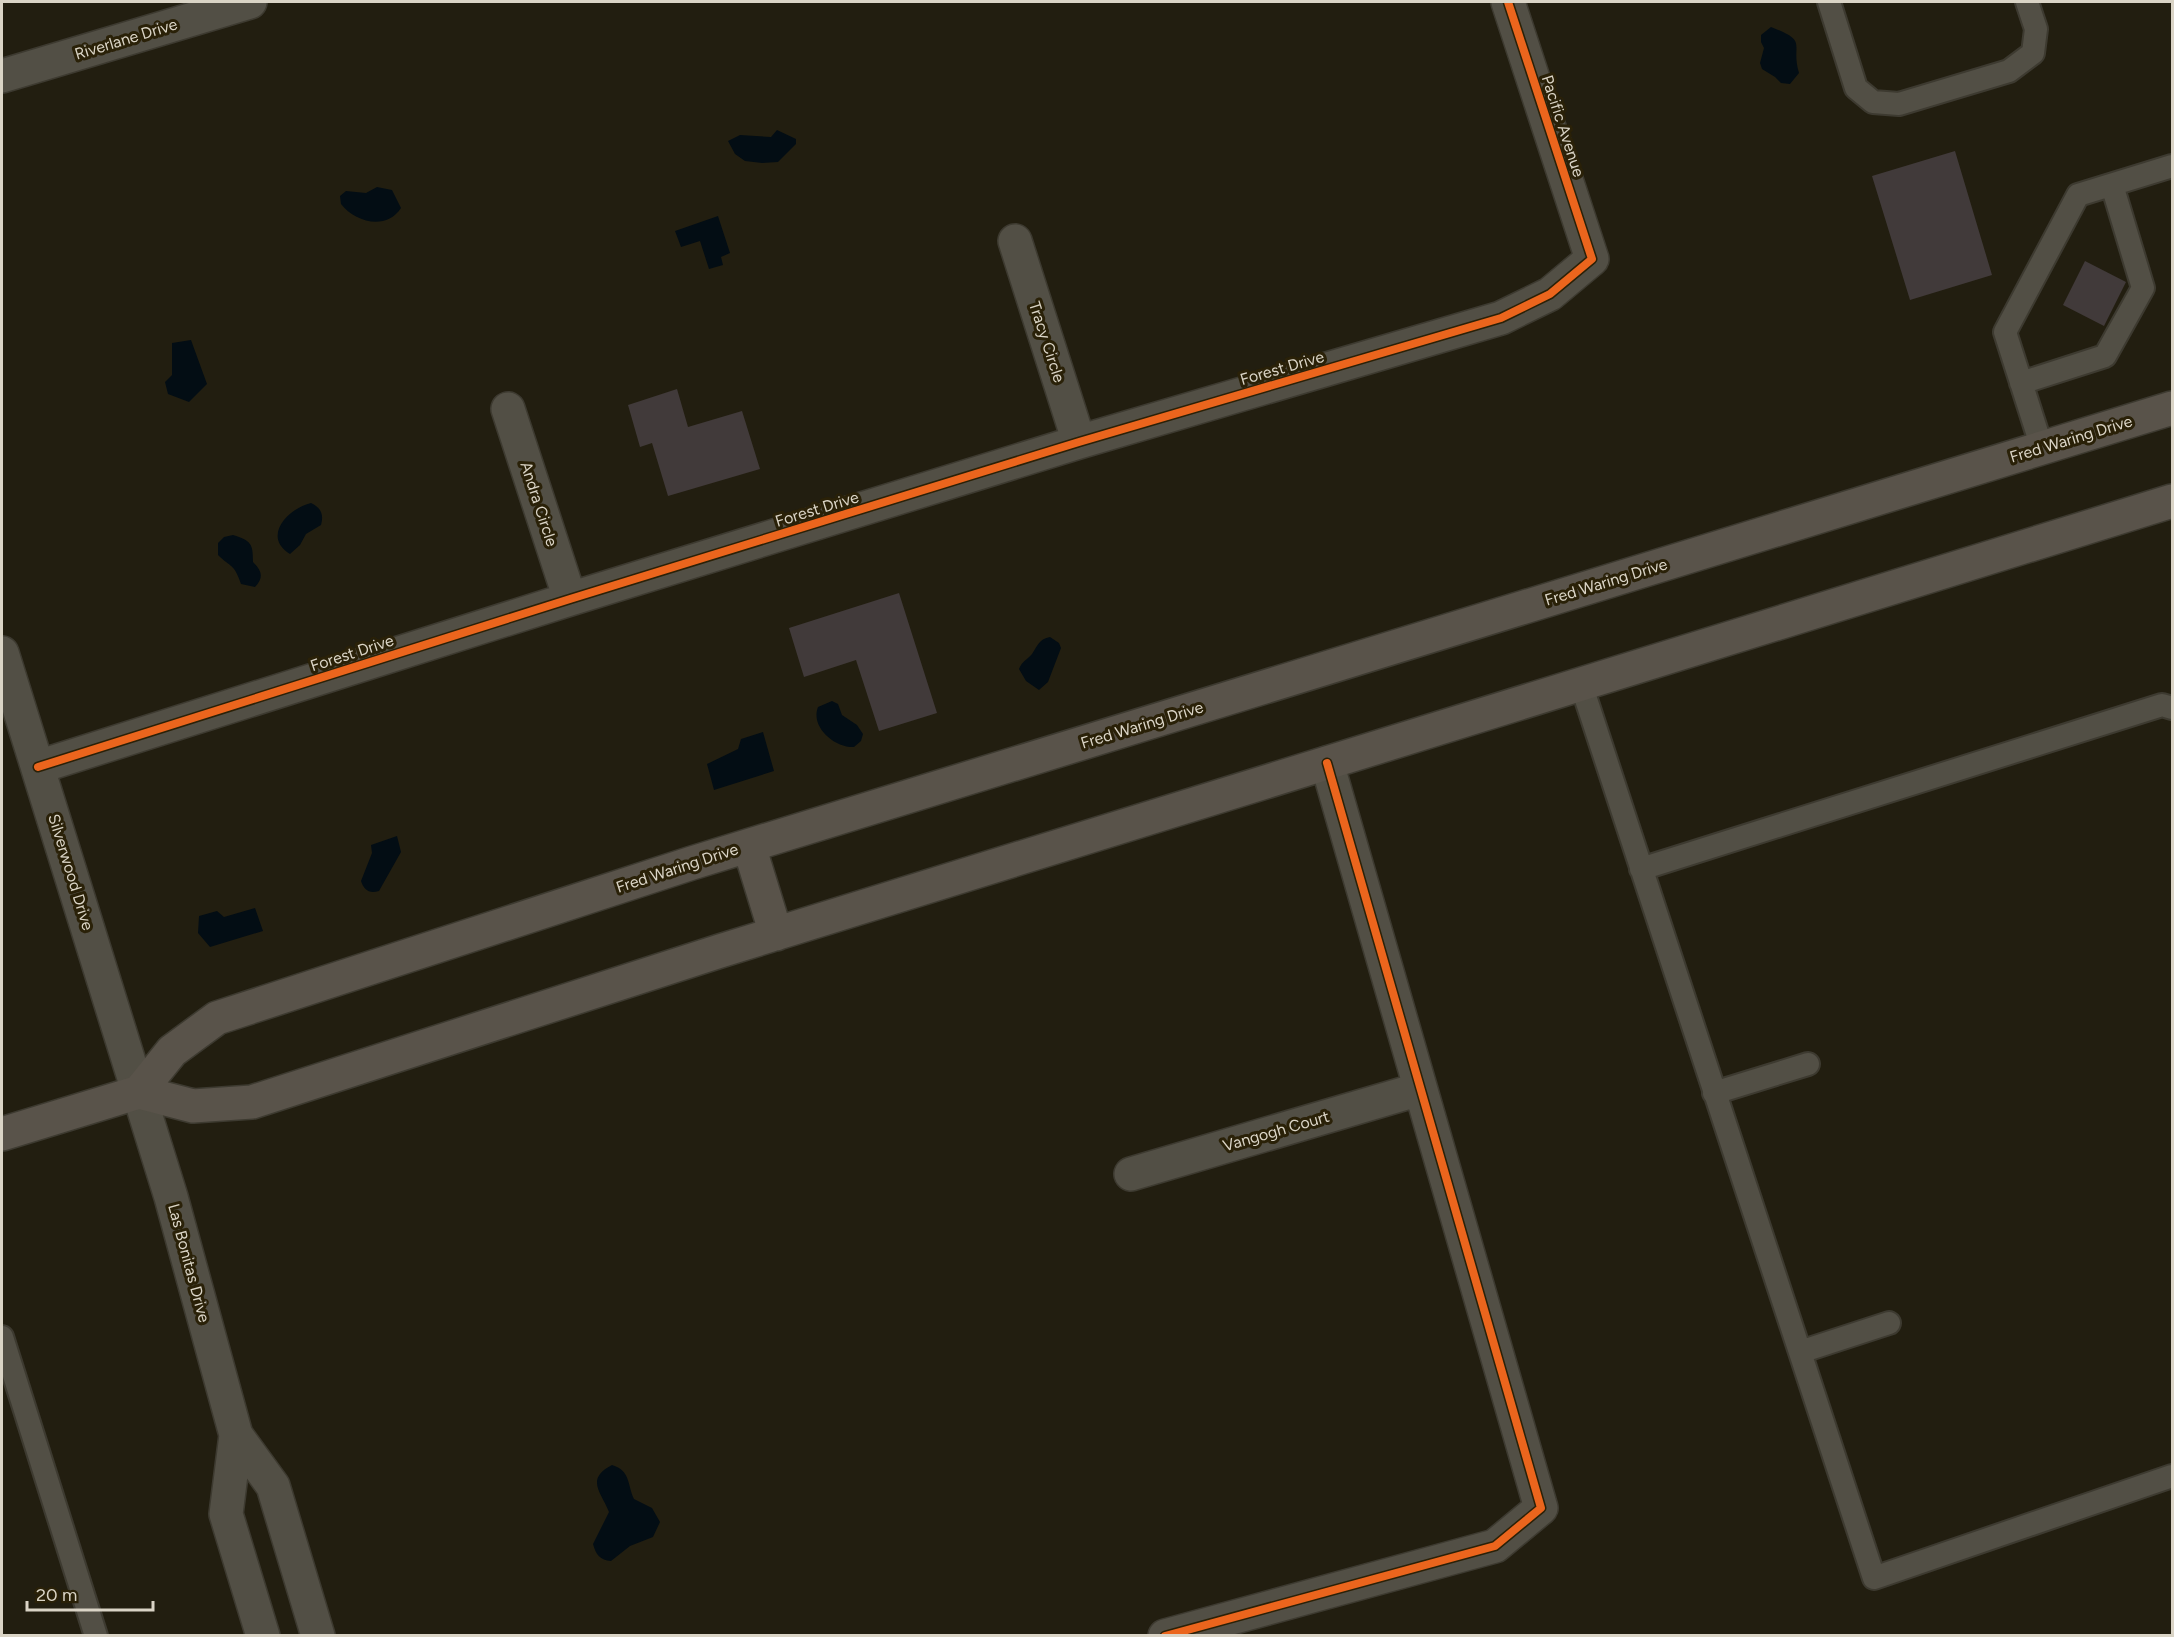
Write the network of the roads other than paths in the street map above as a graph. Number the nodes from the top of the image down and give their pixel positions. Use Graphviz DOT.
graph roads {
  1 [pos="250,2"];
  2 [pos="1508,2"];
  3 [pos="1829,2"];
  4 [pos="2027,2"];
  5 [pos="2,76"];
  6 [pos="2172,166"];
  7 [pos="2112,185"];
  8 [pos="1015,241"];
  9 [pos="1593,259"];
  10 [pos="2021,383"];
  11 [pos="2172,408"];
  12 [pos="508,409"];
  13 [pos="1079,442"];
  14 [pos="2042,448"];
  15 [pos="2172,501"];
  16 [pos="570,599"];
  17 [pos="2,653"];
  18 [pos="1581,684"];
  19 [pos="2172,708"];
  20 [pos="12,721"];
  21 [pos="1327,763"];
  22 [pos="38,767"];
  23 [pos="749,846"];
  24 [pos="1641,869"];
  25 [pos="776,934"];
  26 [pos="1808,1064"];
  27 [pos="1420,1089"];
  28 [pos="139,1092"];
  29 [pos="1714,1093"];
  30 [pos="2,1134"];
  31 [pos="1131,1174"];
  32 [pos="1889,1323"];
  33 [pos="2,1337"];
  34 [pos="1800,1352"];
  35 [pos="236,1435"];
  36 [pos="2172,1476"];
  37 [pos="96,1635"];
  38 [pos="263,1635"];
  39 [pos="318,1635"];
  40 [pos="1165,1635"];
  1 -- 5 [label="street, Riverlane Drive"];
  2 -- 9 [label="street, Pacific Avenue"];
  3 -- 4 [label="lane"];
  6 -- 7 [label="lane"];
  7 -- 10 [label="lane"];
  7 -- 10 [label="lane"];
  8 -- 13 [label="street, Tracy Circle"];
  9 -- 13 [label="street, Forest Drive"];
  10 -- 14 [label="lane"];
  11 -- 14 [label="main road, Fred Waring Drive"];
  12 -- 16 [label="street, Andra Circle"];
  13 -- 16 [label="street, Forest Drive"];
  14 -- 23 [label="main road, Fred Waring Drive"];
  15 -- 18 [label="main road"];
  16 -- 22 [label="street, Forest Drive"];
  17 -- 20 [label="street, Silverwood Drive"];
  18 -- 21 [label="main road"];
  18 -- 24 [label="lane"];
  19 -- 24 [label="lane"];
  20 -- 22 [label="street, Silverwood Drive"];
  21 -- 25 [label="main road"];
  21 -- 27 [label="street"];
  22 -- 28 [label="street, Silverwood Drive"];
  23 -- 25 [label="main road"];
  23 -- 28 [label="main road, Fred Waring Drive"];
  24 -- 29 [label="lane"];
  25 -- 28 [label="main road"];
  26 -- 29 [label="lane"];
  27 -- 31 [label="street, Vangogh Court"];
  27 -- 40 [label="street"];
  28 -- 30 [label="main road"];
  28 -- 35 [label="street, Las Bonitas Drive"];
  29 -- 34 [label="lane"];
  32 -- 34 [label="lane"];
  33 -- 37 [label="lane"];
  34 -- 36 [label="lane"];
  35 -- 38 [label="street, Las Bonitas Drive"];
  35 -- 39 [label="street, Las Bonitas Drive"];
}
